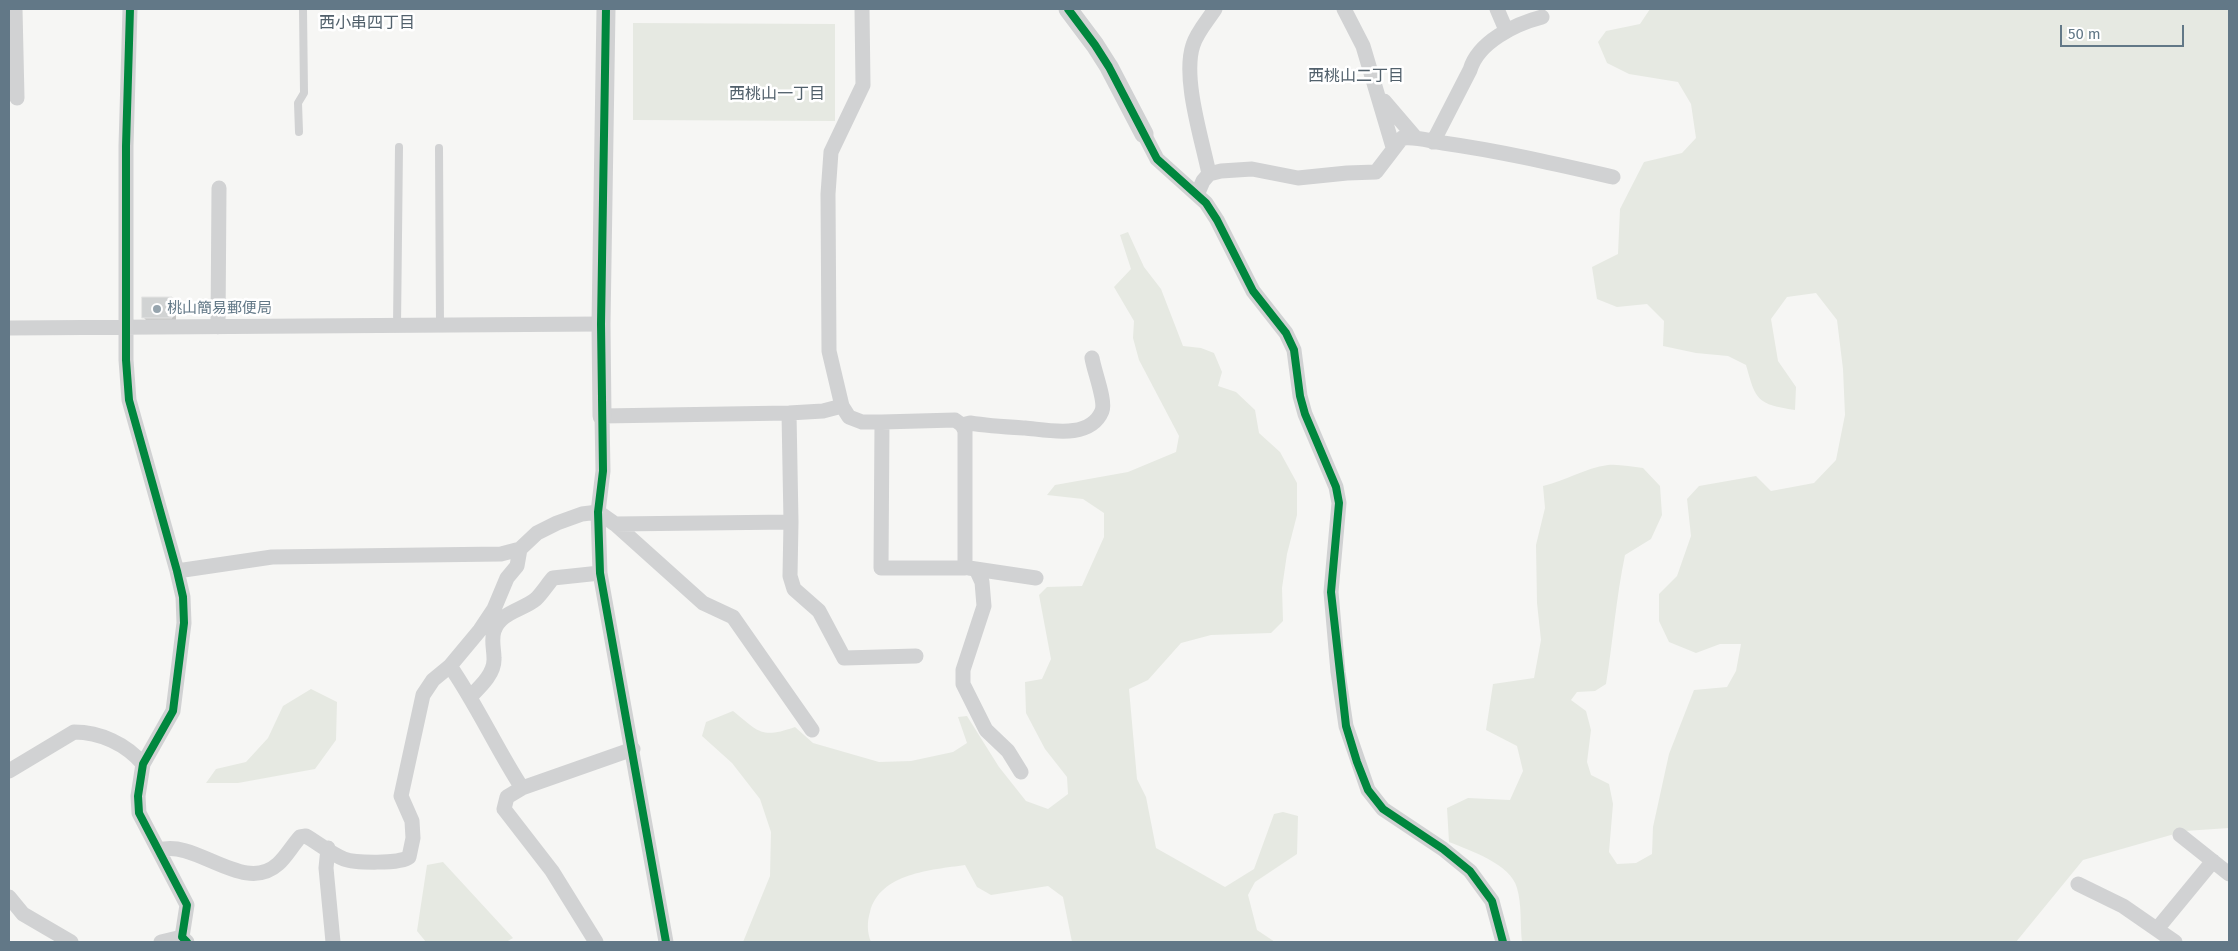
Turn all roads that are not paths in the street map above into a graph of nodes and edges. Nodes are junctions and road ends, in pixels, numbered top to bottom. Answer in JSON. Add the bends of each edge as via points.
{"nodes":[{"id":1,"x":16,"y":9,"type":"edge"},
{"id":2,"x":130,"y":9,"type":"edge"},
{"id":3,"x":303,"y":9,"type":"edge"},
{"id":4,"x":606,"y":9,"type":"edge"},
{"id":5,"x":862,"y":9,"type":"edge"},
{"id":6,"x":1068,"y":9,"type":"edge"},
{"id":7,"x":1216,"y":9,"type":"edge"},
{"id":8,"x":1344,"y":9,"type":"edge"},
{"id":9,"x":1497,"y":9,"type":"edge"},
{"id":10,"x":1542,"y":17,"type":"dead end"},
{"id":11,"x":1506,"y":30,"type":"junction"},
{"id":12,"x":1374,"y":88,"type":"junction"},
{"id":13,"x":17,"y":98,"type":"dead end"},
{"id":14,"x":299,"y":132,"type":"dead end"},
{"id":15,"x":1144,"y":134,"type":"joint"},
{"id":16,"x":1414,"y":136,"type":"junction"},
{"id":17,"x":1433,"y":142,"type":"junction"},
{"id":18,"x":399,"y":147,"type":"dead end"},
{"id":19,"x":1393,"y":147,"type":"junction"},
{"id":20,"x":439,"y":148,"type":"dead end"},
{"id":21,"x":1209,"y":174,"type":"junction"},
{"id":22,"x":1613,"y":177,"type":"dead end"},
{"id":23,"x":219,"y":188,"type":"dead end"},
{"id":24,"x":1197,"y":195,"type":"junction"},
{"id":25,"x":600,"y":324,"type":"junction"},
{"id":26,"x":397,"y":326,"type":"junction"},
{"id":27,"x":440,"y":326,"type":"junction"},
{"id":28,"x":218,"y":327,"type":"junction"},
{"id":29,"x":9,"y":328,"type":"edge"},
{"id":30,"x":126,"y":328,"type":"junction"},
{"id":31,"x":1092,"y":358,"type":"dead end"},
{"id":32,"x":842,"y":406,"type":"junction"},
{"id":33,"x":789,"y":413,"type":"junction"},
{"id":34,"x":602,"y":416,"type":"junction"},
{"id":35,"x":882,"y":422,"type":"junction"},
{"id":36,"x":962,"y":425,"type":"junction"},
{"id":37,"x":598,"y":512,"type":"junction"},
{"id":38,"x":791,"y":522,"type":"junction"},
{"id":39,"x":615,"y":524,"type":"junction"},
{"id":40,"x":520,"y":549,"type":"junction"},
{"id":41,"x":970,"y":569,"type":"junction"},
{"id":42,"x":177,"y":571,"type":"junction"},
{"id":43,"x":600,"y":572,"type":"junction"},
{"id":44,"x":1036,"y":578,"type":"dead end"},
{"id":45,"x":916,"y":656,"type":"dead end"},
{"id":46,"x":450,"y":666,"type":"junction"},
{"id":47,"x":471,"y":696,"type":"junction"},
{"id":48,"x":812,"y":730,"type":"dead end"},
{"id":49,"x":633,"y":749,"type":"junction"},
{"id":50,"x":144,"y":764,"type":"junction"},
{"id":51,"x":9,"y":771,"type":"edge"},
{"id":52,"x":1021,"y":772,"type":"dead end"},
{"id":53,"x":522,"y":788,"type":"junction"},
{"id":54,"x":2180,"y":835,"type":"dead end"},
{"id":55,"x":328,"y":848,"type":"junction"},
{"id":56,"x":160,"y":850,"type":"junction"},
{"id":57,"x":2213,"y":861,"type":"junction"},
{"id":58,"x":2229,"y":874,"type":"edge"},
{"id":59,"x":2078,"y":884,"type":"dead end"},
{"id":60,"x":9,"y":897,"type":"edge"},
{"id":61,"x":2157,"y":929,"type":"junction"},
{"id":62,"x":185,"y":940,"type":"edge"},
{"id":63,"x":71,"y":942,"type":"edge"},
{"id":64,"x":161,"y":942,"type":"edge"},
{"id":65,"x":333,"y":942,"type":"edge"},
{"id":66,"x":596,"y":942,"type":"edge"},
{"id":67,"x":666,"y":942,"type":"edge"},
{"id":68,"x":1503,"y":942,"type":"edge"},
{"id":69,"x":2174,"y":942,"type":"edge"}],
"edges":[{"from":1,"to":13,"type":"street"},
{"from":2,"to":30,"type":"street"},
{"from":3,"to":14,"type":"lane","via":[[304,94],[298,103]]},
{"from":4,"to":25,"type":"street"},
{"from":5,"to":32,"type":"street","via":[[863,85],[831,152],[828,194],[829,351]]},
{"from":6,"to":15,"type":"street","via":[[1095,44]]},
{"from":7,"to":21,"type":"street","via":[[1193,42],[1189,59],[1191,92]]},
{"from":8,"to":12,"type":"street","via":[[1363,46]]},
{"from":9,"to":11,"type":"street"},
{"from":10,"to":11,"type":"street"},
{"from":11,"to":17,"type":"street","via":[[1473,58]]},
{"from":12,"to":16,"type":"street"},
{"from":12,"to":19,"type":"street"},
{"from":15,"to":24,"type":"street","via":[[1157,159]]},
{"from":16,"to":17,"type":"street"},
{"from":16,"to":19,"type":"street","via":[[1402,138]]},
{"from":17,"to":22,"type":"street","via":[[1485,149]]},
{"from":18,"to":26,"type":"lane"},
{"from":19,"to":21,"type":"street","via":[[1376,172],[1298,178],[1252,169]]},
{"from":20,"to":27,"type":"lane"},
{"from":21,"to":24,"type":"street"},
{"from":23,"to":28,"type":"street"},
{"from":24,"to":68,"type":"street","via":[[1217,220],[1254,291],[1286,333],[1294,350],[1305,414],[1336,487],[1339,503],[1331,592],[1346,726],[1368,790],[1383,809],[1470,871],[1492,901]]},
{"from":25,"to":27,"type":"street"},
{"from":25,"to":34,"type":"street"},
{"from":26,"to":27,"type":"street"},
{"from":26,"to":28,"type":"street"},
{"from":28,"to":30,"type":"street"},
{"from":29,"to":30,"type":"street"},
{"from":30,"to":42,"type":"street","via":[[129,400]]},
{"from":31,"to":36,"type":"street","via":[[1103,410],[1088,426],[1056,433],[970,423]]},
{"from":32,"to":33,"type":"street"},
{"from":32,"to":35,"type":"street","via":[[849,417],[862,422]]},
{"from":33,"to":34,"type":"street"},
{"from":33,"to":38,"type":"street"},
{"from":34,"to":37,"type":"street","via":[[603,471]]},
{"from":35,"to":36,"type":"street","via":[[955,420]]},
{"from":35,"to":41,"type":"street","via":[[882,568]]},
{"from":36,"to":41,"type":"street","via":[[965,431]]},
{"from":37,"to":39,"type":"street"},
{"from":37,"to":40,"type":"street","via":[[557,523],[536,533]]},
{"from":37,"to":43,"type":"street"},
{"from":38,"to":39,"type":"street"},
{"from":38,"to":45,"type":"street","via":[[790,576],[794,589],[818,611],[844,658]]},
{"from":39,"to":48,"type":"street","via":[[703,603],[733,617]]},
{"from":40,"to":42,"type":"street","via":[[501,554],[272,557]]},
{"from":40,"to":46,"type":"street","via":[[517,566],[507,578],[494,609]]},
{"from":41,"to":44,"type":"street"},
{"from":41,"to":52,"type":"street","via":[[982,582],[984,606],[963,670],[963,684],[986,730],[1008,751]]},
{"from":42,"to":50,"type":"street","via":[[184,597],[184,623],[173,711]]},
{"from":43,"to":47,"type":"street","via":[[553,578],[536,598],[502,619],[494,630],[492,646],[495,660],[488,678]]},
{"from":43,"to":49,"type":"street"},
{"from":46,"to":47,"type":"street"},
{"from":46,"to":55,"type":"street","via":[[433,680],[423,695],[418,714],[401,796],[412,821],[409,857],[406,861],[396,862],[344,859]]},
{"from":47,"to":53,"type":"street"},
{"from":49,"to":53,"type":"street"},
{"from":49,"to":67,"type":"street"},
{"from":50,"to":51,"type":"street","via":[[109,738],[74,732]]},
{"from":50,"to":56,"type":"street","via":[[138,796],[139,813]]},
{"from":53,"to":66,"type":"street","via":[[508,798],[504,809],[552,871]]},
{"from":54,"to":57,"type":"street"},
{"from":55,"to":56,"type":"street","via":[[306,836],[300,837],[278,864],[257,873],[242,872],[180,849]]},
{"from":55,"to":65,"type":"street"},
{"from":56,"to":62,"type":"street","via":[[187,905]]},
{"from":57,"to":58,"type":"street"},
{"from":57,"to":61,"type":"street"},
{"from":59,"to":61,"type":"street","via":[[2123,906]]},
{"from":60,"to":63,"type":"street","via":[[22,914]]},
{"from":61,"to":69,"type":"street"},
{"from":62,"to":64,"type":"street"}]}
